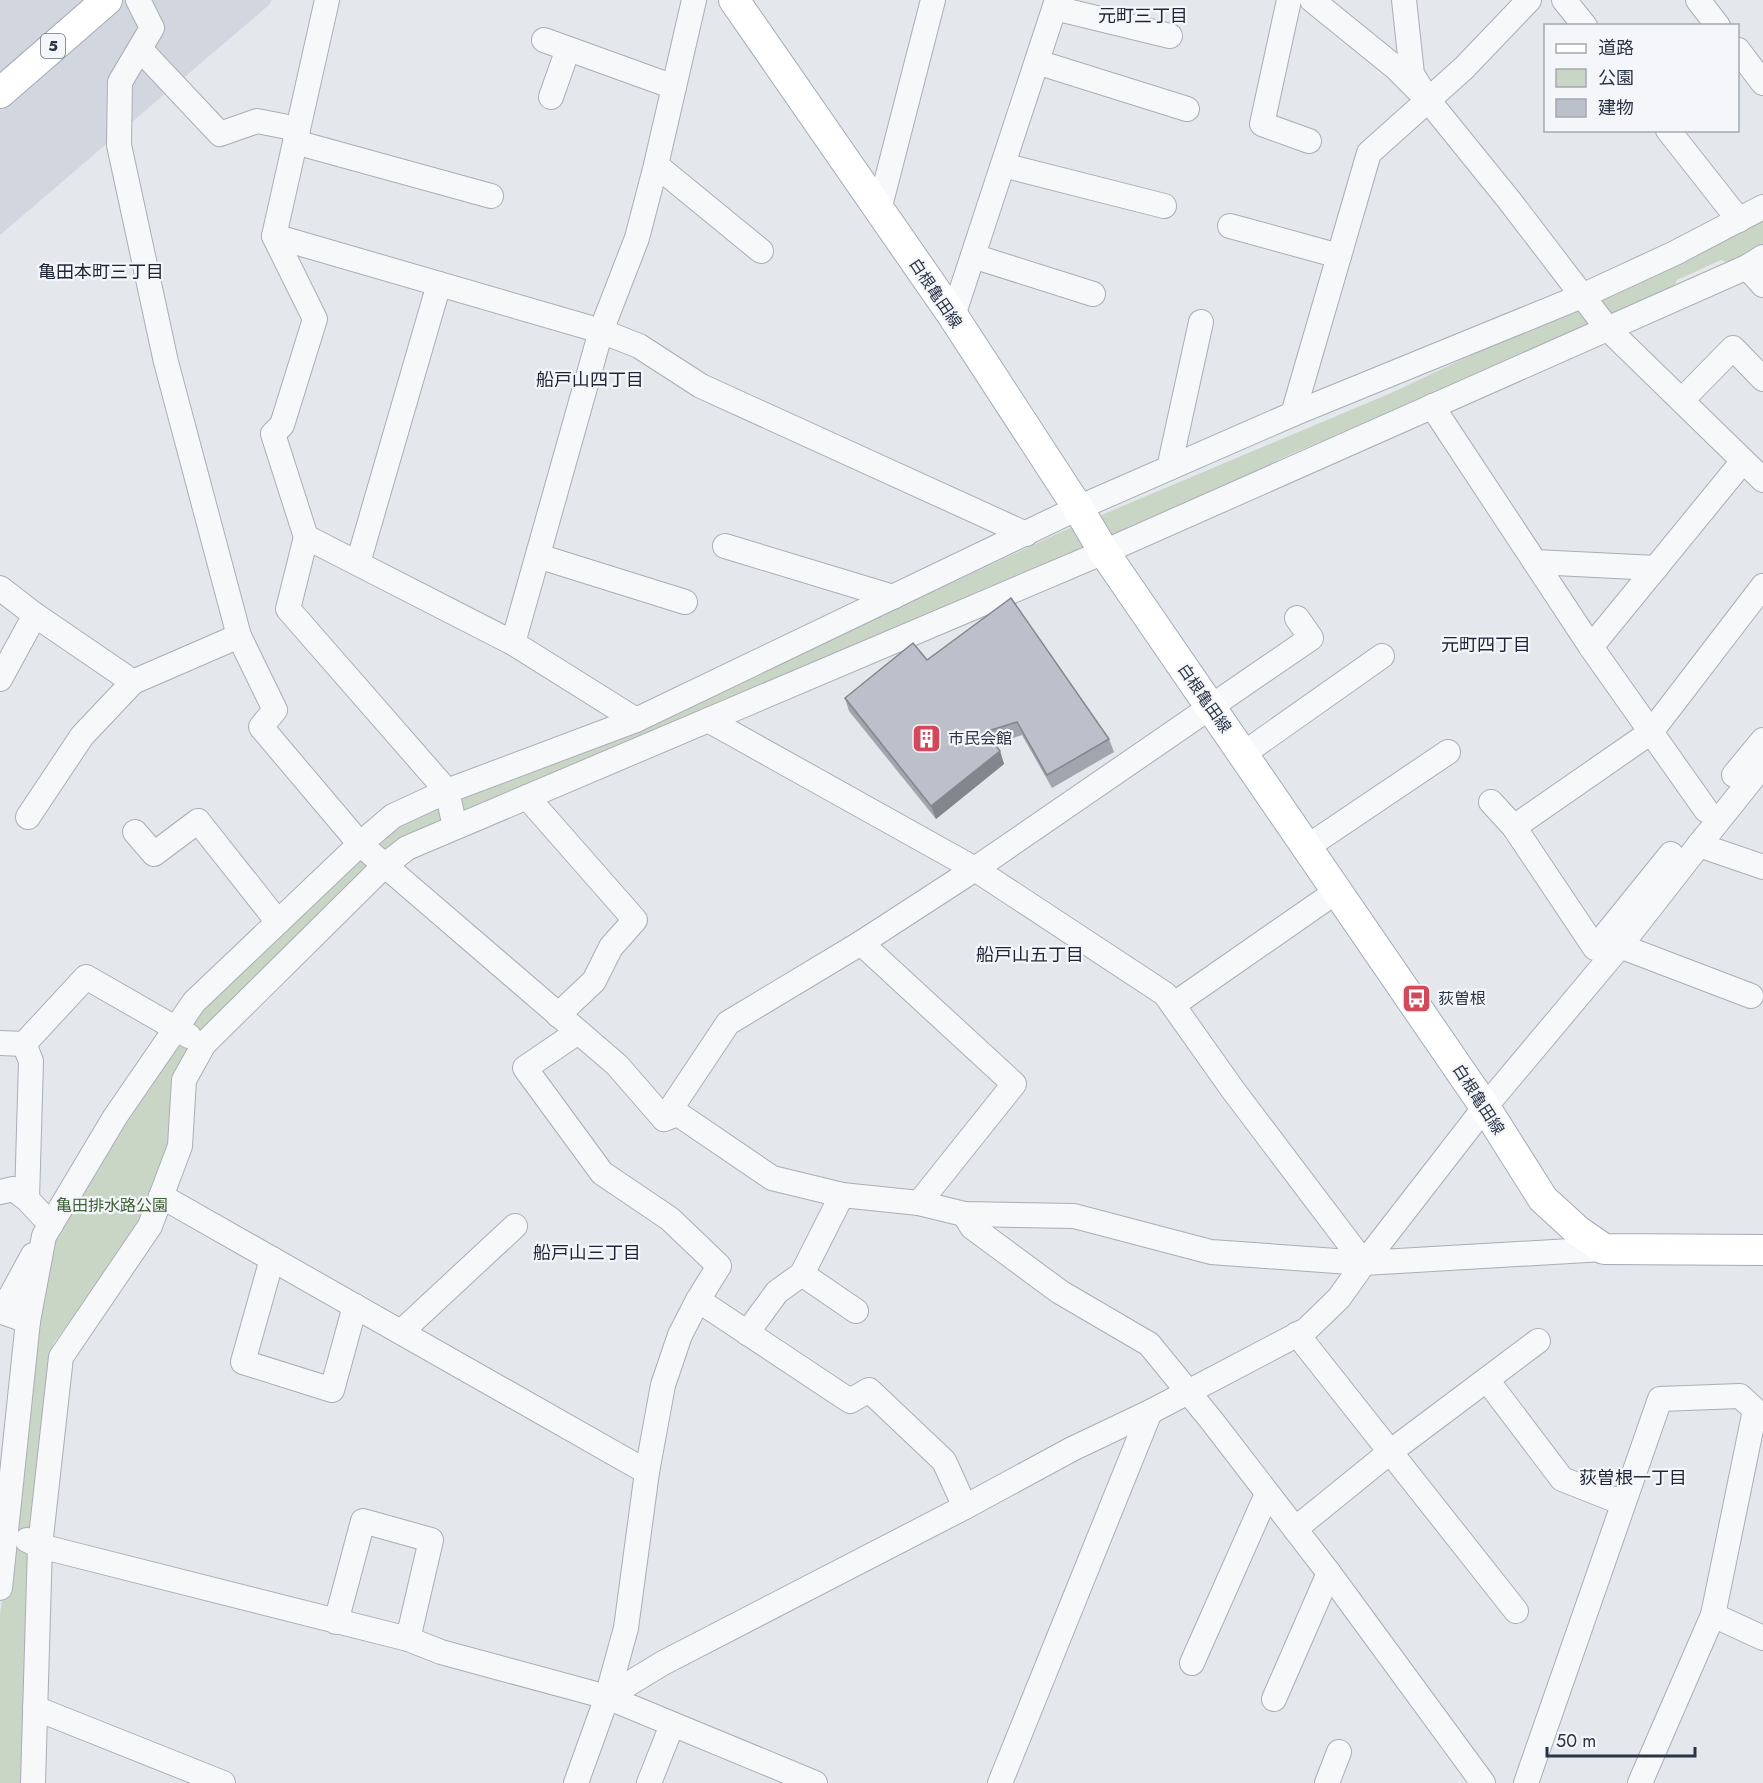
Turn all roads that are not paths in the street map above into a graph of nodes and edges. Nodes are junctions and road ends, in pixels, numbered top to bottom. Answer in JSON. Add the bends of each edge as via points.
{"nodes":[{"id":1,"x":107,"y":0,"type":"edge"},
{"id":2,"x":138,"y":0,"type":"edge"},
{"id":3,"x":327,"y":0,"type":"edge"},
{"id":4,"x":694,"y":0,"type":"edge"},
{"id":5,"x":734,"y":0,"type":"edge"},
{"id":6,"x":933,"y":0,"type":"edge"},
{"id":7,"x":1289,"y":0,"type":"edge"},
{"id":8,"x":1312,"y":0,"type":"edge"},
{"id":9,"x":1404,"y":0,"type":"edge"},
{"id":10,"x":1529,"y":0,"type":"edge"},
{"id":11,"x":1564,"y":0,"type":"edge"},
{"id":12,"x":1698,"y":0,"type":"edge"},
{"id":13,"x":1056,"y":4,"type":"edge"},
{"id":14,"x":1583,"y":24,"type":"edge"},
{"id":15,"x":1716,"y":24,"type":"edge"},
{"id":16,"x":1170,"y":36,"type":"dead end"},
{"id":17,"x":544,"y":40,"type":"dead end"},
{"id":18,"x":140,"y":49,"type":"junction"},
{"id":19,"x":568,"y":49,"type":"junction"},
{"id":20,"x":1739,"y":53,"type":"edge"},
{"id":21,"x":1037,"y":62,"type":"junction"},
{"id":22,"x":1763,"y":83,"type":"edge"},
{"id":23,"x":674,"y":87,"type":"junction"},
{"id":24,"x":0,"y":93,"type":"edge"},
{"id":25,"x":551,"y":97,"type":"dead end"},
{"id":26,"x":1428,"y":100,"type":"junction"},
{"id":27,"x":1187,"y":109,"type":"dead end"},
{"id":28,"x":1670,"y":132,"type":"edge"},
{"id":29,"x":297,"y":136,"type":"junction"},
{"id":30,"x":1308,"y":141,"type":"dead end"},
{"id":31,"x":656,"y":165,"type":"junction"},
{"id":32,"x":1003,"y":165,"type":"junction"},
{"id":33,"x":491,"y":196,"type":"dead end"},
{"id":34,"x":1164,"y":206,"type":"dead end"},
{"id":35,"x":1763,"y":207,"type":"edge"},
{"id":36,"x":879,"y":210,"type":"junction"},
{"id":37,"x":1739,"y":220,"type":"junction"},
{"id":38,"x":1230,"y":226,"type":"dead end"},
{"id":39,"x":274,"y":236,"type":"junction"},
{"id":40,"x":761,"y":251,"type":"dead end"},
{"id":41,"x":973,"y":256,"type":"junction"},
{"id":42,"x":1339,"y":256,"type":"junction"},
{"id":43,"x":1755,"y":262,"type":"edge"},
{"id":44,"x":439,"y":284,"type":"junction"},
{"id":45,"x":1763,"y":285,"type":"edge"},
{"id":46,"x":1093,"y":294,"type":"dead end"},
{"id":47,"x":1582,"y":296,"type":"junction"},
{"id":48,"x":953,"y":316,"type":"junction"},
{"id":49,"x":1201,"y":322,"type":"dead end"},
{"id":50,"x":1607,"y":328,"type":"junction"},
{"id":51,"x":601,"y":331,"type":"junction"},
{"id":52,"x":1763,"y":380,"type":"edge"},
{"id":53,"x":1682,"y":400,"type":"junction"},
{"id":54,"x":1432,"y":406,"type":"junction"},
{"id":55,"x":1293,"y":414,"type":"junction"},
{"id":56,"x":1743,"y":461,"type":"junction"},
{"id":57,"x":1169,"y":468,"type":"junction"},
{"id":58,"x":1763,"y":480,"type":"edge"},
{"id":59,"x":1078,"y":508,"type":"junction"},
{"id":60,"x":1026,"y":534,"type":"junction"},
{"id":61,"x":306,"y":537,"type":"junction"},
{"id":62,"x":725,"y":546,"type":"dead end"},
{"id":63,"x":1104,"y":552,"type":"junction"},
{"id":64,"x":538,"y":556,"type":"junction"},
{"id":65,"x":1535,"y":562,"type":"junction"},
{"id":66,"x":358,"y":563,"type":"junction"},
{"id":67,"x":1656,"y":567,"type":"junction"},
{"id":68,"x":1763,"y":586,"type":"edge"},
{"id":69,"x":0,"y":588,"type":"edge"},
{"id":70,"x":892,"y":597,"type":"junction"},
{"id":71,"x":685,"y":602,"type":"dead end"},
{"id":72,"x":35,"y":615,"type":"junction"},
{"id":73,"x":1297,"y":618,"type":"dead end"},
{"id":74,"x":239,"y":636,"type":"junction"},
{"id":75,"x":513,"y":643,"type":"junction"},
{"id":76,"x":1591,"y":647,"type":"junction"},
{"id":77,"x":1382,"y":656,"type":"dead end"},
{"id":78,"x":0,"y":679,"type":"edge"},
{"id":79,"x":133,"y":682,"type":"junction"},
{"id":80,"x":1212,"y":707,"type":"junction"},
{"id":81,"x":636,"y":720,"type":"junction"},
{"id":82,"x":708,"y":720,"type":"junction"},
{"id":83,"x":1652,"y":732,"type":"junction"},
{"id":84,"x":1763,"y":740,"type":"edge"},
{"id":85,"x":1448,"y":752,"type":"dead end"},
{"id":86,"x":1243,"y":754,"type":"junction"},
{"id":87,"x":1763,"y":765,"type":"edge"},
{"id":88,"x":447,"y":791,"type":"junction"},
{"id":89,"x":527,"y":797,"type":"junction"},
{"id":90,"x":1491,"y":802,"type":"dead end"},
{"id":91,"x":1706,"y":810,"type":"junction"},
{"id":92,"x":28,"y":817,"type":"dead end"},
{"id":93,"x":455,"y":827,"type":"junction"},
{"id":94,"x":1514,"y":827,"type":"junction"},
{"id":95,"x":135,"y":832,"type":"dead end"},
{"id":96,"x":360,"y":844,"type":"junction"},
{"id":97,"x":1699,"y":844,"type":"junction"},
{"id":98,"x":1307,"y":847,"type":"junction"},
{"id":99,"x":385,"y":865,"type":"junction"},
{"id":100,"x":1763,"y":867,"type":"edge"},
{"id":101,"x":975,"y":869,"type":"junction"},
{"id":102,"x":1337,"y":891,"type":"junction"},
{"id":103,"x":278,"y":922,"type":"junction"},
{"id":104,"x":861,"y":943,"type":"junction"},
{"id":105,"x":1620,"y":946,"type":"junction"},
{"id":106,"x":1751,"y":996,"type":"dead end"},
{"id":107,"x":1173,"y":1005,"type":"junction"},
{"id":108,"x":558,"y":1015,"type":"junction"},
{"id":109,"x":176,"y":1028,"type":"junction"},
{"id":110,"x":578,"y":1032,"type":"junction"},
{"id":111,"x":0,"y":1043,"type":"edge"},
{"id":112,"x":24,"y":1044,"type":"junction"},
{"id":113,"x":204,"y":1044,"type":"junction"},
{"id":114,"x":1485,"y":1107,"type":"junction"},
{"id":115,"x":664,"y":1119,"type":"junction"},
{"id":116,"x":0,"y":1192,"type":"edge"},
{"id":117,"x":842,"y":1195,"type":"junction"},
{"id":118,"x":161,"y":1196,"type":"junction"},
{"id":119,"x":27,"y":1199,"type":"junction"},
{"id":120,"x":919,"y":1203,"type":"junction"},
{"id":121,"x":964,"y":1214,"type":"junction"},
{"id":122,"x":515,"y":1226,"type":"dead end"},
{"id":123,"x":47,"y":1230,"type":"junction"},
{"id":124,"x":1604,"y":1249,"type":"junction"},
{"id":125,"x":1763,"y":1250,"type":"edge"},
{"id":126,"x":272,"y":1259,"type":"junction"},
{"id":127,"x":1364,"y":1263,"type":"junction"},
{"id":128,"x":802,"y":1275,"type":"junction"},
{"id":129,"x":698,"y":1300,"type":"junction"},
{"id":130,"x":355,"y":1306,"type":"junction"},
{"id":131,"x":856,"y":1311,"type":"dead end"},
{"id":132,"x":1,"y":1314,"type":"edge"},
{"id":133,"x":28,"y":1321,"type":"junction"},
{"id":134,"x":401,"y":1332,"type":"junction"},
{"id":135,"x":747,"y":1333,"type":"junction"},
{"id":136,"x":1298,"y":1334,"type":"junction"},
{"id":137,"x":1538,"y":1341,"type":"dead end"},
{"id":138,"x":1487,"y":1380,"type":"junction"},
{"id":139,"x":1188,"y":1392,"type":"junction"},
{"id":140,"x":1150,"y":1412,"type":"junction"},
{"id":141,"x":8,"y":1428,"type":"edge"},
{"id":142,"x":1390,"y":1452,"type":"junction"},
{"id":143,"x":647,"y":1472,"type":"junction"},
{"id":144,"x":1267,"y":1494,"type":"junction"},
{"id":145,"x":1623,"y":1503,"type":"junction"},
{"id":146,"x":966,"y":1507,"type":"junction"},
{"id":147,"x":1295,"y":1529,"type":"junction"},
{"id":148,"x":3,"y":1531,"type":"edge"},
{"id":149,"x":40,"y":1545,"type":"junction"},
{"id":150,"x":1329,"y":1573,"type":"junction"},
{"id":151,"x":0,"y":1588,"type":"edge"},
{"id":152,"x":1516,"y":1611,"type":"dead end"},
{"id":153,"x":1713,"y":1616,"type":"junction"},
{"id":154,"x":336,"y":1622,"type":"junction"},
{"id":155,"x":1763,"y":1638,"type":"edge"},
{"id":156,"x":408,"y":1639,"type":"junction"},
{"id":157,"x":1192,"y":1663,"type":"dead end"},
{"id":158,"x":607,"y":1697,"type":"junction"},
{"id":159,"x":1274,"y":1699,"type":"dead end"},
{"id":160,"x":35,"y":1708,"type":"junction"},
{"id":161,"x":672,"y":1725,"type":"junction"},
{"id":162,"x":1339,"y":1752,"type":"dead end"},
{"id":163,"x":759,"y":1773,"type":"edge"},
{"id":164,"x":194,"y":1778,"type":"edge"},
{"id":165,"x":33,"y":1783,"type":"edge"},
{"id":166,"x":223,"y":1783,"type":"edge"},
{"id":167,"x":576,"y":1783,"type":"edge"},
{"id":168,"x":649,"y":1783,"type":"edge"},
{"id":169,"x":815,"y":1783,"type":"edge"},
{"id":170,"x":1000,"y":1783,"type":"edge"},
{"id":171,"x":1327,"y":1783,"type":"edge"},
{"id":172,"x":1483,"y":1783,"type":"edge"},
{"id":173,"x":1526,"y":1783,"type":"edge"},
{"id":174,"x":1640,"y":1783,"type":"edge"}],
"edges":[{"from":1,"to":24,"type":"main road","number":"5"},
{"from":2,"to":18,"type":"street","via":[[153,28]]},
{"from":3,"to":29,"type":"street"},
{"from":4,"to":23,"type":"street"},
{"from":5,"to":36,"type":"main road","name":"白根亀田線"},
{"from":6,"to":36,"type":"street"},
{"from":7,"to":30,"type":"street","via":[[1262,124]]},
{"from":8,"to":26,"type":"street","via":[[1396,68]]},
{"from":9,"to":26,"type":"street","via":[[1412,74]]},
{"from":10,"to":26,"type":"street"},
{"from":11,"to":14,"type":"street"},
{"from":12,"to":15,"type":"street"},
{"from":13,"to":16,"type":"street"},
{"from":13,"to":21,"type":"street"},
{"from":17,"to":19,"type":"street"},
{"from":18,"to":29,"type":"street","via":[[220,134],[257,121]]},
{"from":18,"to":74,"type":"street","via":[[120,81],[119,145],[166,362]]},
{"from":19,"to":23,"type":"street"},
{"from":19,"to":25,"type":"street"},
{"from":20,"to":22,"type":"street"},
{"from":21,"to":27,"type":"street"},
{"from":21,"to":32,"type":"street"},
{"from":23,"to":31,"type":"street"},
{"from":26,"to":42,"type":"street","via":[[1369,153]]},
{"from":26,"to":47,"type":"street"},
{"from":28,"to":37,"type":"street"},
{"from":29,"to":33,"type":"street"},
{"from":29,"to":39,"type":"street"},
{"from":31,"to":40,"type":"street"},
{"from":31,"to":51,"type":"street","via":[[637,238]]},
{"from":32,"to":34,"type":"street"},
{"from":32,"to":41,"type":"street"},
{"from":35,"to":37,"type":"street"},
{"from":36,"to":48,"type":"main road","name":"白根亀田線"},
{"from":37,"to":47,"type":"street"},
{"from":38,"to":42,"type":"street"},
{"from":39,"to":44,"type":"street"},
{"from":39,"to":61,"type":"street","via":[[315,319],[282,425],[273,434]]},
{"from":41,"to":46,"type":"street"},
{"from":41,"to":48,"type":"street"},
{"from":42,"to":55,"type":"street"},
{"from":43,"to":45,"type":"street"},
{"from":43,"to":50,"type":"street"},
{"from":44,"to":51,"type":"street"},
{"from":44,"to":66,"type":"street"},
{"from":47,"to":50,"type":"street"},
{"from":47,"to":55,"type":"street"},
{"from":48,"to":59,"type":"main road","name":"白根亀田線"},
{"from":49,"to":57,"type":"street"},
{"from":50,"to":53,"type":"street"},
{"from":50,"to":54,"type":"street"},
{"from":51,"to":60,"type":"street","via":[[639,346],[701,386]]},
{"from":51,"to":64,"type":"street"},
{"from":52,"to":53,"type":"street","via":[[1733,348]]},
{"from":53,"to":56,"type":"street"},
{"from":54,"to":63,"type":"street"},
{"from":54,"to":65,"type":"street"},
{"from":55,"to":57,"type":"street"},
{"from":56,"to":58,"type":"street"},
{"from":56,"to":67,"type":"street"},
{"from":57,"to":59,"type":"street"},
{"from":59,"to":60,"type":"street"},
{"from":59,"to":63,"type":"main road","name":"白根亀田線"},
{"from":60,"to":70,"type":"street"},
{"from":61,"to":66,"type":"street"},
{"from":61,"to":88,"type":"street","via":[[288,609]]},
{"from":62,"to":70,"type":"street"},
{"from":63,"to":80,"type":"main road","name":"白根亀田線"},
{"from":63,"to":82,"type":"street"},
{"from":64,"to":71,"type":"street"},
{"from":64,"to":75,"type":"street"},
{"from":65,"to":67,"type":"street"},
{"from":65,"to":76,"type":"street"},
{"from":66,"to":75,"type":"street"},
{"from":67,"to":76,"type":"street"},
{"from":68,"to":83,"type":"street"},
{"from":69,"to":72,"type":"street"},
{"from":70,"to":81,"type":"street"},
{"from":72,"to":78,"type":"street"},
{"from":72,"to":79,"type":"street"},
{"from":73,"to":80,"type":"street","via":[[1311,638]]},
{"from":74,"to":79,"type":"street"},
{"from":74,"to":96,"type":"street","via":[[275,710],[261,728]]},
{"from":75,"to":81,"type":"street"},
{"from":76,"to":83,"type":"street"},
{"from":77,"to":86,"type":"street"},
{"from":79,"to":92,"type":"street","via":[[82,736]]},
{"from":80,"to":86,"type":"main road","name":"白根亀田線"},
{"from":80,"to":101,"type":"street"},
{"from":81,"to":88,"type":"street"},
{"from":82,"to":89,"type":"street"},
{"from":82,"to":101,"type":"street"},
{"from":83,"to":91,"type":"street"},
{"from":83,"to":94,"type":"street"},
{"from":84,"to":91,"type":"street"},
{"from":85,"to":98,"type":"street"},
{"from":86,"to":98,"type":"main road","name":"白根亀田線"},
{"from":87,"to":97,"type":"street"},
{"from":88,"to":93,"type":"street"},
{"from":88,"to":96,"type":"street","via":[[393,816]]},
{"from":89,"to":93,"type":"street"},
{"from":89,"to":108,"type":"street","via":[[635,920],[611,947],[594,981]]},
{"from":90,"to":94,"type":"street"},
{"from":91,"to":94,"type":"street","via":[[1595,948]]},
{"from":93,"to":99,"type":"street","via":[[407,848]]},
{"from":95,"to":103,"type":"street","via":[[154,854],[198,821]]},
{"from":96,"to":99,"type":"street"},
{"from":96,"to":103,"type":"street"},
{"from":97,"to":100,"type":"street"},
{"from":97,"to":105,"type":"street"},
{"from":98,"to":102,"type":"main road","name":"白根亀田線"},
{"from":99,"to":108,"type":"street"},
{"from":99,"to":113,"type":"street"},
{"from":101,"to":104,"type":"street"},
{"from":101,"to":107,"type":"street","via":[[1165,994]]},
{"from":102,"to":107,"type":"street"},
{"from":102,"to":114,"type":"main road","name":"白根亀田線"},
{"from":103,"to":109,"type":"street","via":[[194,1002]]},
{"from":104,"to":115,"type":"street","via":[[728,1023]]},
{"from":104,"to":120,"type":"street","via":[[1014,1084]]},
{"from":105,"to":106,"type":"street"},
{"from":105,"to":114,"type":"street"},
{"from":107,"to":127,"type":"street"},
{"from":108,"to":110,"type":"street"},
{"from":109,"to":112,"type":"street","via":[[86,977]]},
{"from":109,"to":113,"type":"street"},
{"from":109,"to":123,"type":"street","via":[[115,1117]]},
{"from":110,"to":115,"type":"street","via":[[617,1065]]},
{"from":110,"to":129,"type":"street","via":[[525,1068],[602,1173],[670,1219],[719,1266]]},
{"from":111,"to":112,"type":"street"},
{"from":112,"to":119,"type":"street","via":[[31,1061]]},
{"from":113,"to":118,"type":"street","via":[[184,1080],[180,1146]]},
{"from":114,"to":124,"type":"main road","name":"白根亀田線","via":[[1543,1199],[1578,1232]]},
{"from":114,"to":127,"type":"street"},
{"from":115,"to":117,"type":"street","via":[[678,1114],[772,1178]]},
{"from":116,"to":119,"type":"street","via":[[13,1189]]},
{"from":117,"to":120,"type":"street"},
{"from":117,"to":128,"type":"street"},
{"from":118,"to":126,"type":"street"},
{"from":118,"to":149,"type":"street","via":[[150,1226],[61,1357]]},
{"from":119,"to":123,"type":"street"},
{"from":120,"to":121,"type":"street"},
{"from":121,"to":127,"type":"street","via":[[1074,1216],[1211,1252]]},
{"from":121,"to":139,"type":"street","via":[[972,1227],[1060,1292],[1149,1344]]},
{"from":122,"to":134,"type":"street"},
{"from":123,"to":132,"type":"street"},
{"from":123,"to":133,"type":"street"},
{"from":124,"to":125,"type":"main road"},
{"from":124,"to":127,"type":"street"},
{"from":126,"to":130,"type":"street"},
{"from":126,"to":130,"type":"street","via":[[243,1362],[332,1390]]},
{"from":127,"to":136,"type":"street","via":[[1339,1299]]},
{"from":128,"to":131,"type":"street"},
{"from":128,"to":135,"type":"street","via":[[777,1292]]},
{"from":129,"to":135,"type":"street"},
{"from":129,"to":143,"type":"street","via":[[680,1335],[663,1385]]},
{"from":130,"to":134,"type":"street"},
{"from":132,"to":133,"type":"street"},
{"from":133,"to":141,"type":"street"},
{"from":134,"to":143,"type":"street"},
{"from":135,"to":146,"type":"street","via":[[850,1401],[869,1390],[944,1461]]},
{"from":136,"to":139,"type":"street"},
{"from":136,"to":142,"type":"street"},
{"from":137,"to":138,"type":"street"},
{"from":138,"to":142,"type":"street"},
{"from":138,"to":145,"type":"street","via":[[1562,1479]]},
{"from":139,"to":140,"type":"street"},
{"from":139,"to":144,"type":"street"},
{"from":140,"to":146,"type":"street"},
{"from":140,"to":170,"type":"street"},
{"from":141,"to":148,"type":"street"},
{"from":142,"to":147,"type":"street"},
{"from":142,"to":152,"type":"street"},
{"from":143,"to":158,"type":"street","via":[[626,1628]]},
{"from":144,"to":147,"type":"street"},
{"from":144,"to":157,"type":"street"},
{"from":145,"to":153,"type":"street","via":[[1660,1399],[1740,1396],[1755,1410]]},
{"from":145,"to":173,"type":"street"},
{"from":146,"to":158,"type":"street","via":[[663,1663]]},
{"from":147,"to":150,"type":"street"},
{"from":148,"to":149,"type":"street"},
{"from":148,"to":151,"type":"street"},
{"from":149,"to":154,"type":"street"},
{"from":149,"to":160,"type":"street"},
{"from":150,"to":159,"type":"street"},
{"from":150,"to":172,"type":"street"},
{"from":153,"to":155,"type":"street"},
{"from":153,"to":174,"type":"street"},
{"from":154,"to":156,"type":"street"},
{"from":154,"to":156,"type":"street","via":[[363,1521],[432,1540]]},
{"from":156,"to":158,"type":"street","via":[[441,1652]]},
{"from":158,"to":161,"type":"street"},
{"from":158,"to":167,"type":"street"},
{"from":160,"to":164,"type":"street"},
{"from":160,"to":165,"type":"street"},
{"from":161,"to":163,"type":"street"},
{"from":161,"to":168,"type":"street"},
{"from":162,"to":171,"type":"street"},
{"from":163,"to":169,"type":"street"},
{"from":164,"to":166,"type":"street"}]}
